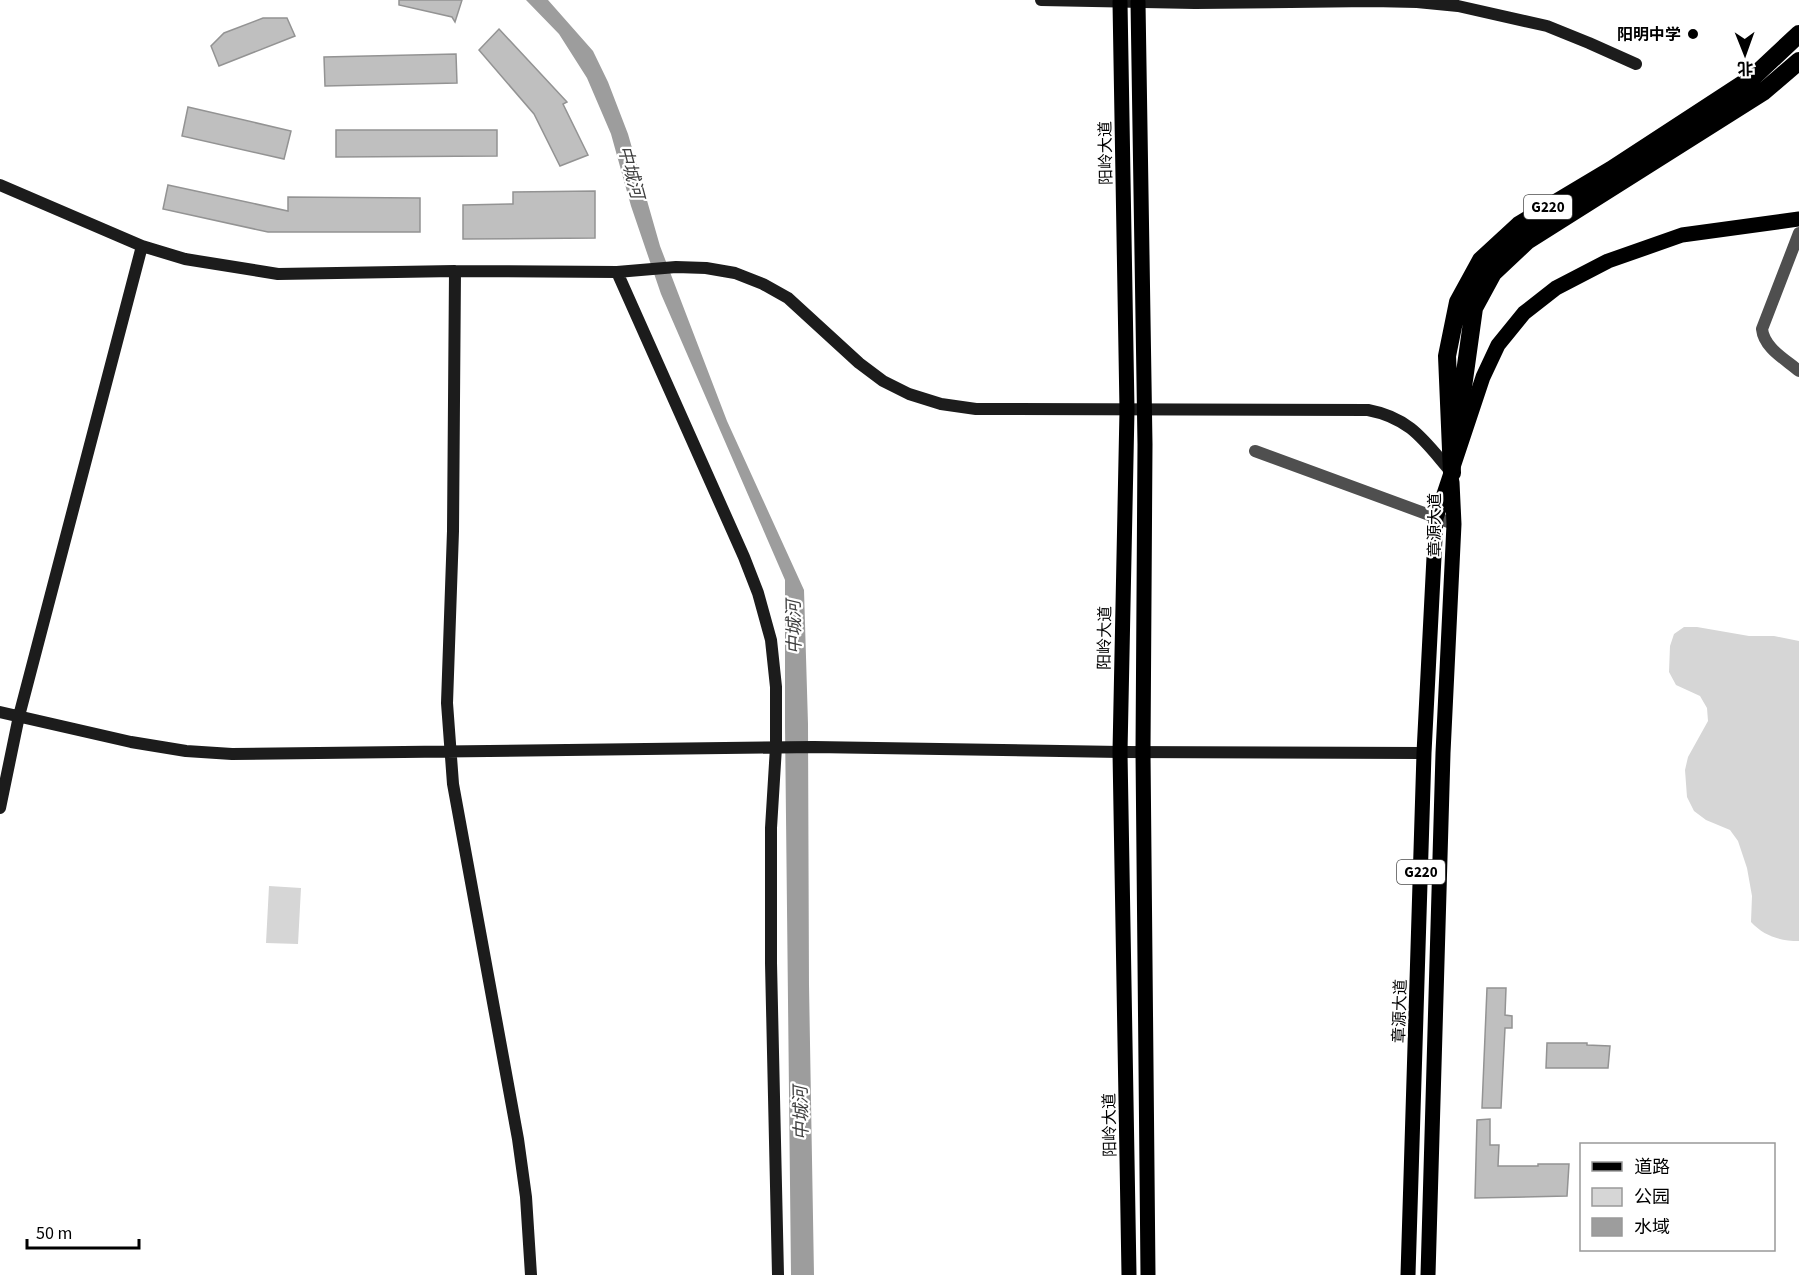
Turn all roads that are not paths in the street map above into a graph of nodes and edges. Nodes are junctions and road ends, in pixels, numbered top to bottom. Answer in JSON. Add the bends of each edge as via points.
{"nodes":[{"id":1,"x":1041,"y":0,"type":"edge"},
{"id":2,"x":1120,"y":2,"type":"junction"},
{"id":3,"x":1138,"y":2,"type":"junction"},
{"id":4,"x":1799,"y":34,"type":"edge"},
{"id":5,"x":1799,"y":61,"type":"edge"},
{"id":6,"x":1636,"y":64,"type":"dead end"},
{"id":7,"x":0,"y":185,"type":"edge"},
{"id":8,"x":1799,"y":219,"type":"edge"},
{"id":9,"x":1799,"y":233,"type":"edge"},
{"id":10,"x":142,"y":246,"type":"junction"},
{"id":11,"x":454,"y":271,"type":"junction"},
{"id":12,"x":617,"y":272,"type":"junction"},
{"id":13,"x":1799,"y":371,"type":"edge"},
{"id":14,"x":1127,"y":410,"type":"junction"},
{"id":15,"x":1144,"y":410,"type":"junction"},
{"id":16,"x":1255,"y":451,"type":"dead end"},
{"id":17,"x":1452,"y":473,"type":"junction"},
{"id":18,"x":1436,"y":519,"type":"junction"},
{"id":19,"x":1454,"y":524,"type":"junction"},
{"id":20,"x":0,"y":712,"type":"edge"},
{"id":21,"x":19,"y":717,"type":"junction"},
{"id":22,"x":776,"y":747,"type":"junction"},
{"id":23,"x":450,"y":750,"type":"junction"},
{"id":24,"x":1120,"y":752,"type":"junction"},
{"id":25,"x":1143,"y":752,"type":"junction"},
{"id":26,"x":1424,"y":753,"type":"junction"},
{"id":27,"x":0,"y":808,"type":"edge"},
{"id":28,"x":531,"y":1275,"type":"edge"},
{"id":29,"x":778,"y":1275,"type":"edge"},
{"id":30,"x":1129,"y":1275,"type":"edge"},
{"id":31,"x":1148,"y":1275,"type":"edge"},
{"id":32,"x":1408,"y":1275,"type":"edge"},
{"id":33,"x":1428,"y":1275,"type":"edge"}],
"edges":[{"from":1,"to":2,"type":"street"},
{"from":2,"to":3,"type":"street"},
{"from":2,"to":14,"type":"main road","name":"阳岭大道"},
{"from":3,"to":6,"type":"street","via":[[1372,1],[1458,6],[1547,26]]},
{"from":3,"to":15,"type":"main road"},
{"from":4,"to":17,"type":"highway","number":"G220","via":[[1752,78],[1518,225],[1481,260],[1458,302],[1447,356]]},
{"from":5,"to":17,"type":"highway","number":"G220","via":[[1763,92],[1527,241],[1493,273],[1474,308]]},
{"from":7,"to":10,"type":"street"},
{"from":8,"to":17,"type":"main road","via":[[1682,235],[1608,261],[1556,288],[1524,313],[1498,345],[1483,377]]},
{"from":9,"to":13,"type":"street","via":[[1762,328],[1769,346]]},
{"from":10,"to":11,"type":"street","via":[[185,259],[278,274]]},
{"from":10,"to":21,"type":"street"},
{"from":11,"to":12,"type":"street"},
{"from":11,"to":23,"type":"street","via":[[453,531],[447,703]]},
{"from":12,"to":14,"type":"street","via":[[706,268],[763,284],[788,298],[883,381],[941,404],[976,409]]},
{"from":12,"to":22,"type":"street","via":[[758,593],[771,640]]},
{"from":14,"to":15,"type":"street"},
{"from":14,"to":24,"type":"main road","name":"阳岭大道"},
{"from":15,"to":17,"type":"street","via":[[1383,413],[1420,435]]},
{"from":15,"to":25,"type":"main road"},
{"from":16,"to":18,"type":"street"},
{"from":17,"to":18,"type":"main road","name":"章源大道","number":"G220"},
{"from":17,"to":19,"type":"main road","name":"章源大道","number":"G220"},
{"from":18,"to":19,"type":"street"},
{"from":18,"to":26,"type":"main road","name":"章源大道","number":"G220"},
{"from":19,"to":33,"type":"main road","name":"章源大道","number":"G220","via":[[1443,753]]},
{"from":20,"to":21,"type":"street"},
{"from":21,"to":23,"type":"street","via":[[186,751],[232,754]]},
{"from":21,"to":27,"type":"street"},
{"from":22,"to":23,"type":"street"},
{"from":22,"to":24,"type":"street"},
{"from":22,"to":29,"type":"street","via":[[771,828],[771,963]]},
{"from":23,"to":28,"type":"street","via":[[518,1139]]},
{"from":24,"to":25,"type":"street"},
{"from":24,"to":30,"type":"main road","name":"阳岭大道"},
{"from":25,"to":26,"type":"street"},
{"from":25,"to":31,"type":"main road"},
{"from":26,"to":32,"type":"main road","name":"章源大道","number":"G220"}]}
